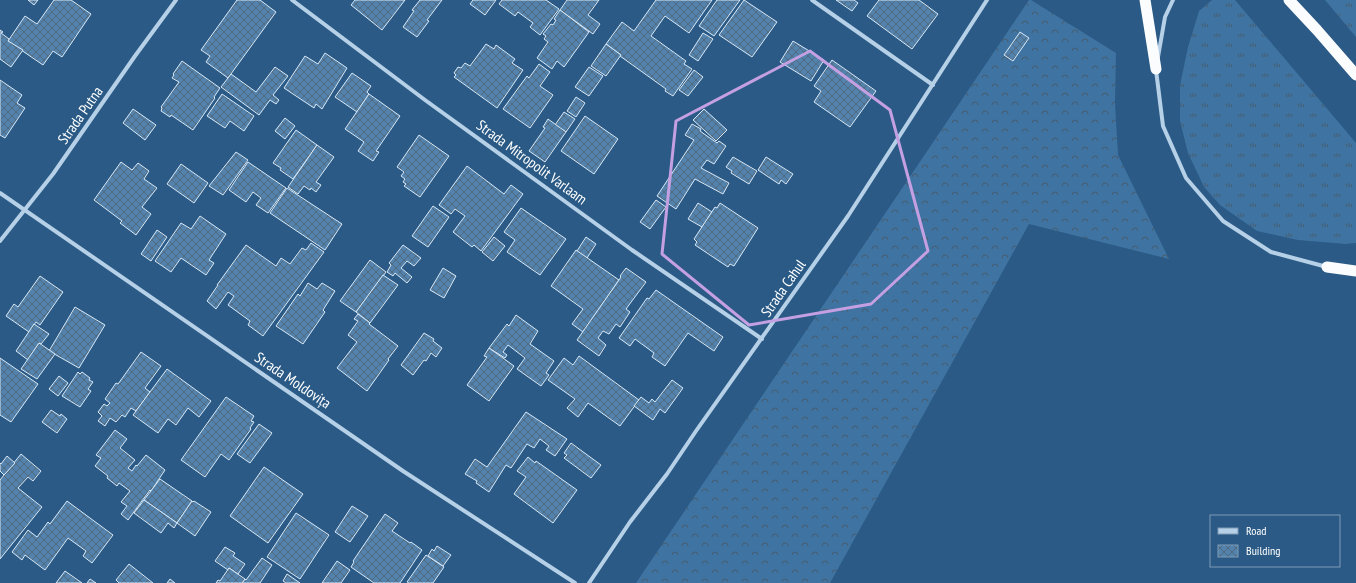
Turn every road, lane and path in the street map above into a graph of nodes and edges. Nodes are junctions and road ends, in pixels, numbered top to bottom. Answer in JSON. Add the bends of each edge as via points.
{"nodes":[{"id":1,"x":176,"y":0,"type":"edge"},
{"id":2,"x":292,"y":0,"type":"edge"},
{"id":3,"x":812,"y":0,"type":"edge"},
{"id":4,"x":987,"y":0,"type":"edge"},
{"id":5,"x":1145,"y":0,"type":"edge"},
{"id":6,"x":1173,"y":0,"type":"edge"},
{"id":7,"x":1289,"y":0,"type":"edge"},
{"id":8,"x":1156,"y":69,"type":"junction"},
{"id":9,"x":1356,"y":75,"type":"edge"},
{"id":10,"x":933,"y":85,"type":"junction"},
{"id":11,"x":0,"y":193,"type":"edge"},
{"id":12,"x":24,"y":211,"type":"junction"},
{"id":13,"x":0,"y":241,"type":"edge"},
{"id":14,"x":1327,"y":267,"type":"junction"},
{"id":15,"x":1356,"y":267,"type":"edge"},
{"id":16,"x":1356,"y":271,"type":"edge"},
{"id":17,"x":762,"y":339,"type":"junction"},
{"id":18,"x":575,"y":583,"type":"edge"},
{"id":19,"x":589,"y":583,"type":"edge"}],
"edges":[{"from":1,"to":12,"type":"street","name":"Strada Putna","via":[[58,168]]},
{"from":2,"to":17,"type":"street","name":"Strada Mitropolit Varlaam","via":[[626,245]]},
{"from":3,"to":10,"type":"street"},
{"from":4,"to":10,"type":"street","name":"Strada Cahul"},
{"from":5,"to":8,"type":"highway"},
{"from":6,"to":8,"type":"street","via":[[1165,17]]},
{"from":7,"to":9,"type":"highway"},
{"from":8,"to":14,"type":"street","via":[[1163,126],[1186,178],[1218,216],[1271,252]]},
{"from":10,"to":17,"type":"street","name":"Strada Cahul","via":[[848,216]]},
{"from":11,"to":12,"type":"street","name":"Strada Moldovița"},
{"from":12,"to":13,"type":"street","name":"Strada Putna"},
{"from":12,"to":18,"type":"street","name":"Strada Moldovița","via":[[403,471]]},
{"from":14,"to":15,"type":"street"},
{"from":14,"to":16,"type":"highway"},
{"from":17,"to":19,"type":"street","name":"Strada Cahul"}]}
